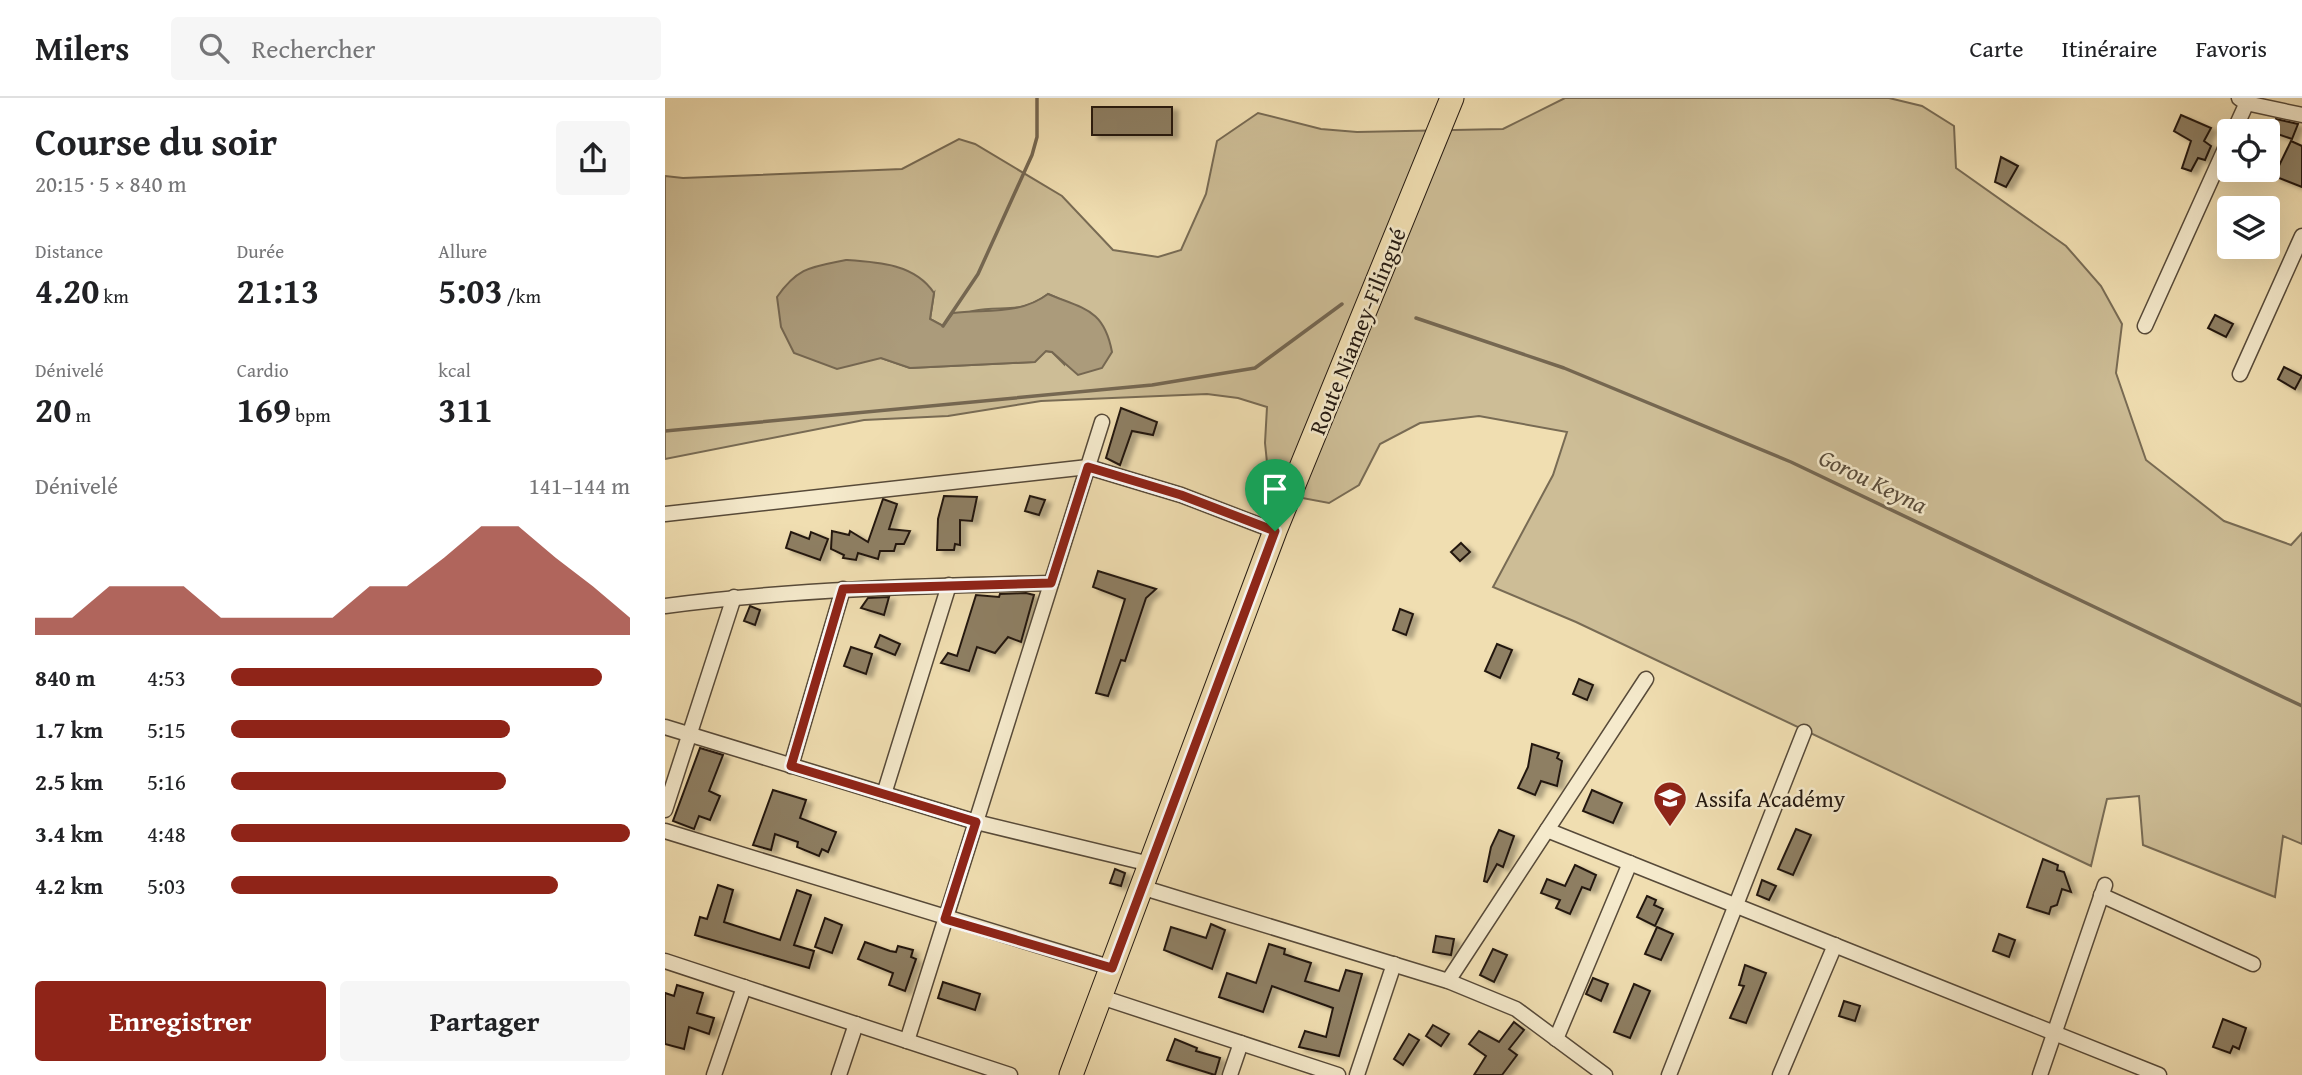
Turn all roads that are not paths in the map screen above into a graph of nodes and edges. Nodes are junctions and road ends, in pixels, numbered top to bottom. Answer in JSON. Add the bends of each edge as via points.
{"nodes":[{"id":1,"x":1452,"y":98,"type":"edge"},
{"id":2,"x":2245,"y":100,"type":"edge"},
{"id":3,"x":2302,"y":115,"type":"edge"},
{"id":4,"x":2238,"y":119,"type":"edge"},
{"id":5,"x":2217,"y":167,"type":"edge"},
{"id":6,"x":2302,"y":236,"type":"edge"},
{"id":7,"x":2145,"y":326,"type":"dead end"},
{"id":8,"x":2240,"y":374,"type":"dead end"},
{"id":9,"x":1102,"y":422,"type":"dead end"},
{"id":10,"x":1088,"y":467,"type":"junction"},
{"id":11,"x":665,"y":514,"type":"edge"},
{"id":12,"x":1275,"y":531,"type":"junction"},
{"id":13,"x":1051,"y":583,"type":"junction"},
{"id":14,"x":949,"y":585,"type":"junction"},
{"id":15,"x":843,"y":589,"type":"junction"},
{"id":16,"x":734,"y":597,"type":"junction"},
{"id":17,"x":665,"y":606,"type":"edge"},
{"id":18,"x":1646,"y":679,"type":"dead end"},
{"id":19,"x":665,"y":727,"type":"edge"},
{"id":20,"x":1804,"y":732,"type":"dead end"},
{"id":21,"x":690,"y":735,"type":"junction"},
{"id":22,"x":791,"y":766,"type":"junction"},
{"id":23,"x":884,"y":794,"type":"junction"},
{"id":24,"x":665,"y":810,"type":"edge"},
{"id":25,"x":976,"y":822,"type":"junction"},
{"id":26,"x":1547,"y":830,"type":"junction"},
{"id":27,"x":665,"y":831,"type":"edge"},
{"id":28,"x":1630,"y":863,"type":"junction"},
{"id":29,"x":1150,"y":864,"type":"junction"},
{"id":30,"x":1142,"y":887,"type":"junction"},
{"id":31,"x":1736,"y":905,"type":"junction"},
{"id":32,"x":945,"y":919,"type":"junction"},
{"id":33,"x":1835,"y":945,"type":"junction"},
{"id":34,"x":665,"y":961,"type":"edge"},
{"id":35,"x":1394,"y":964,"type":"junction"},
{"id":36,"x":2253,"y":964,"type":"dead end"},
{"id":37,"x":1112,"y":968,"type":"junction"},
{"id":38,"x":1448,"y":981,"type":"junction"},
{"id":39,"x":744,"y":987,"type":"junction"},
{"id":40,"x":1101,"y":997,"type":"junction"},
{"id":41,"x":856,"y":1024,"type":"junction"},
{"id":42,"x":2054,"y":1033,"type":"junction"},
{"id":43,"x":1556,"y":1039,"type":"junction"},
{"id":44,"x":907,"y":1041,"type":"junction"},
{"id":45,"x":1241,"y":1043,"type":"junction"},
{"id":46,"x":715,"y":1075,"type":"edge"},
{"id":47,"x":839,"y":1075,"type":"edge"},
{"id":48,"x":1010,"y":1075,"type":"edge"},
{"id":49,"x":1071,"y":1075,"type":"edge"},
{"id":50,"x":1230,"y":1075,"type":"edge"},
{"id":51,"x":1338,"y":1075,"type":"edge"},
{"id":52,"x":1357,"y":1075,"type":"edge"},
{"id":53,"x":1605,"y":1075,"type":"edge"},
{"id":54,"x":1669,"y":1075,"type":"edge"},
{"id":55,"x":1780,"y":1075,"type":"edge"},
{"id":56,"x":2040,"y":1075,"type":"edge"},
{"id":57,"x":2159,"y":1075,"type":"edge"}],
"edges":[{"from":1,"to":12,"type":"main road","name":"Route Niamey-Filingué"},
{"from":2,"to":3,"type":"street"},
{"from":2,"to":4,"type":"street"},
{"from":5,"to":7,"type":"street"},
{"from":6,"to":8,"type":"street"},
{"from":9,"to":10,"type":"street"},
{"from":10,"to":11,"type":"street"},
{"from":10,"to":12,"type":"street","via":[[1181,495]]},
{"from":10,"to":13,"type":"street"},
{"from":12,"to":29,"type":"main road","name":"Route Niamey-Filingué"},
{"from":13,"to":14,"type":"street"},
{"from":13,"to":25,"type":"street"},
{"from":14,"to":15,"type":"street"},
{"from":14,"to":23,"type":"street"},
{"from":15,"to":16,"type":"street"},
{"from":15,"to":22,"type":"street"},
{"from":16,"to":17,"type":"street"},
{"from":16,"to":21,"type":"street"},
{"from":18,"to":26,"type":"street"},
{"from":19,"to":21,"type":"street"},
{"from":20,"to":31,"type":"street"},
{"from":21,"to":22,"type":"street"},
{"from":21,"to":24,"type":"street"},
{"from":22,"to":23,"type":"street"},
{"from":23,"to":25,"type":"street"},
{"from":25,"to":29,"type":"street"},
{"from":25,"to":32,"type":"street"},
{"from":26,"to":28,"type":"street"},
{"from":26,"to":38,"type":"street"},
{"from":27,"to":32,"type":"street"},
{"from":28,"to":31,"type":"street"},
{"from":28,"to":43,"type":"street"},
{"from":29,"to":30,"type":"main road","name":"Route Niamey-Filingué"},
{"from":30,"to":35,"type":"street"},
{"from":30,"to":37,"type":"main road","name":"Route Niamey-Filingué"},
{"from":31,"to":33,"type":"street"},
{"from":31,"to":54,"type":"street"},
{"from":32,"to":37,"type":"street"},
{"from":32,"to":44,"type":"street"},
{"from":33,"to":42,"type":"street"},
{"from":33,"to":55,"type":"street"},
{"from":34,"to":39,"type":"street"},
{"from":35,"to":38,"type":"street"},
{"from":35,"to":52,"type":"street"},
{"from":36,"to":42,"type":"street","via":[[2103,890]]},
{"from":37,"to":40,"type":"main road","name":"Route Niamey-Filingué"},
{"from":38,"to":43,"type":"street","via":[[1516,1009]]},
{"from":39,"to":41,"type":"street"},
{"from":39,"to":46,"type":"street"},
{"from":40,"to":45,"type":"street"},
{"from":40,"to":49,"type":"main road","name":"Route Niamey-Filingué"},
{"from":41,"to":44,"type":"street"},
{"from":41,"to":47,"type":"street"},
{"from":42,"to":56,"type":"street"},
{"from":42,"to":57,"type":"street"},
{"from":43,"to":53,"type":"street"},
{"from":44,"to":48,"type":"street"},
{"from":45,"to":50,"type":"street"},
{"from":45,"to":51,"type":"street"}]}
